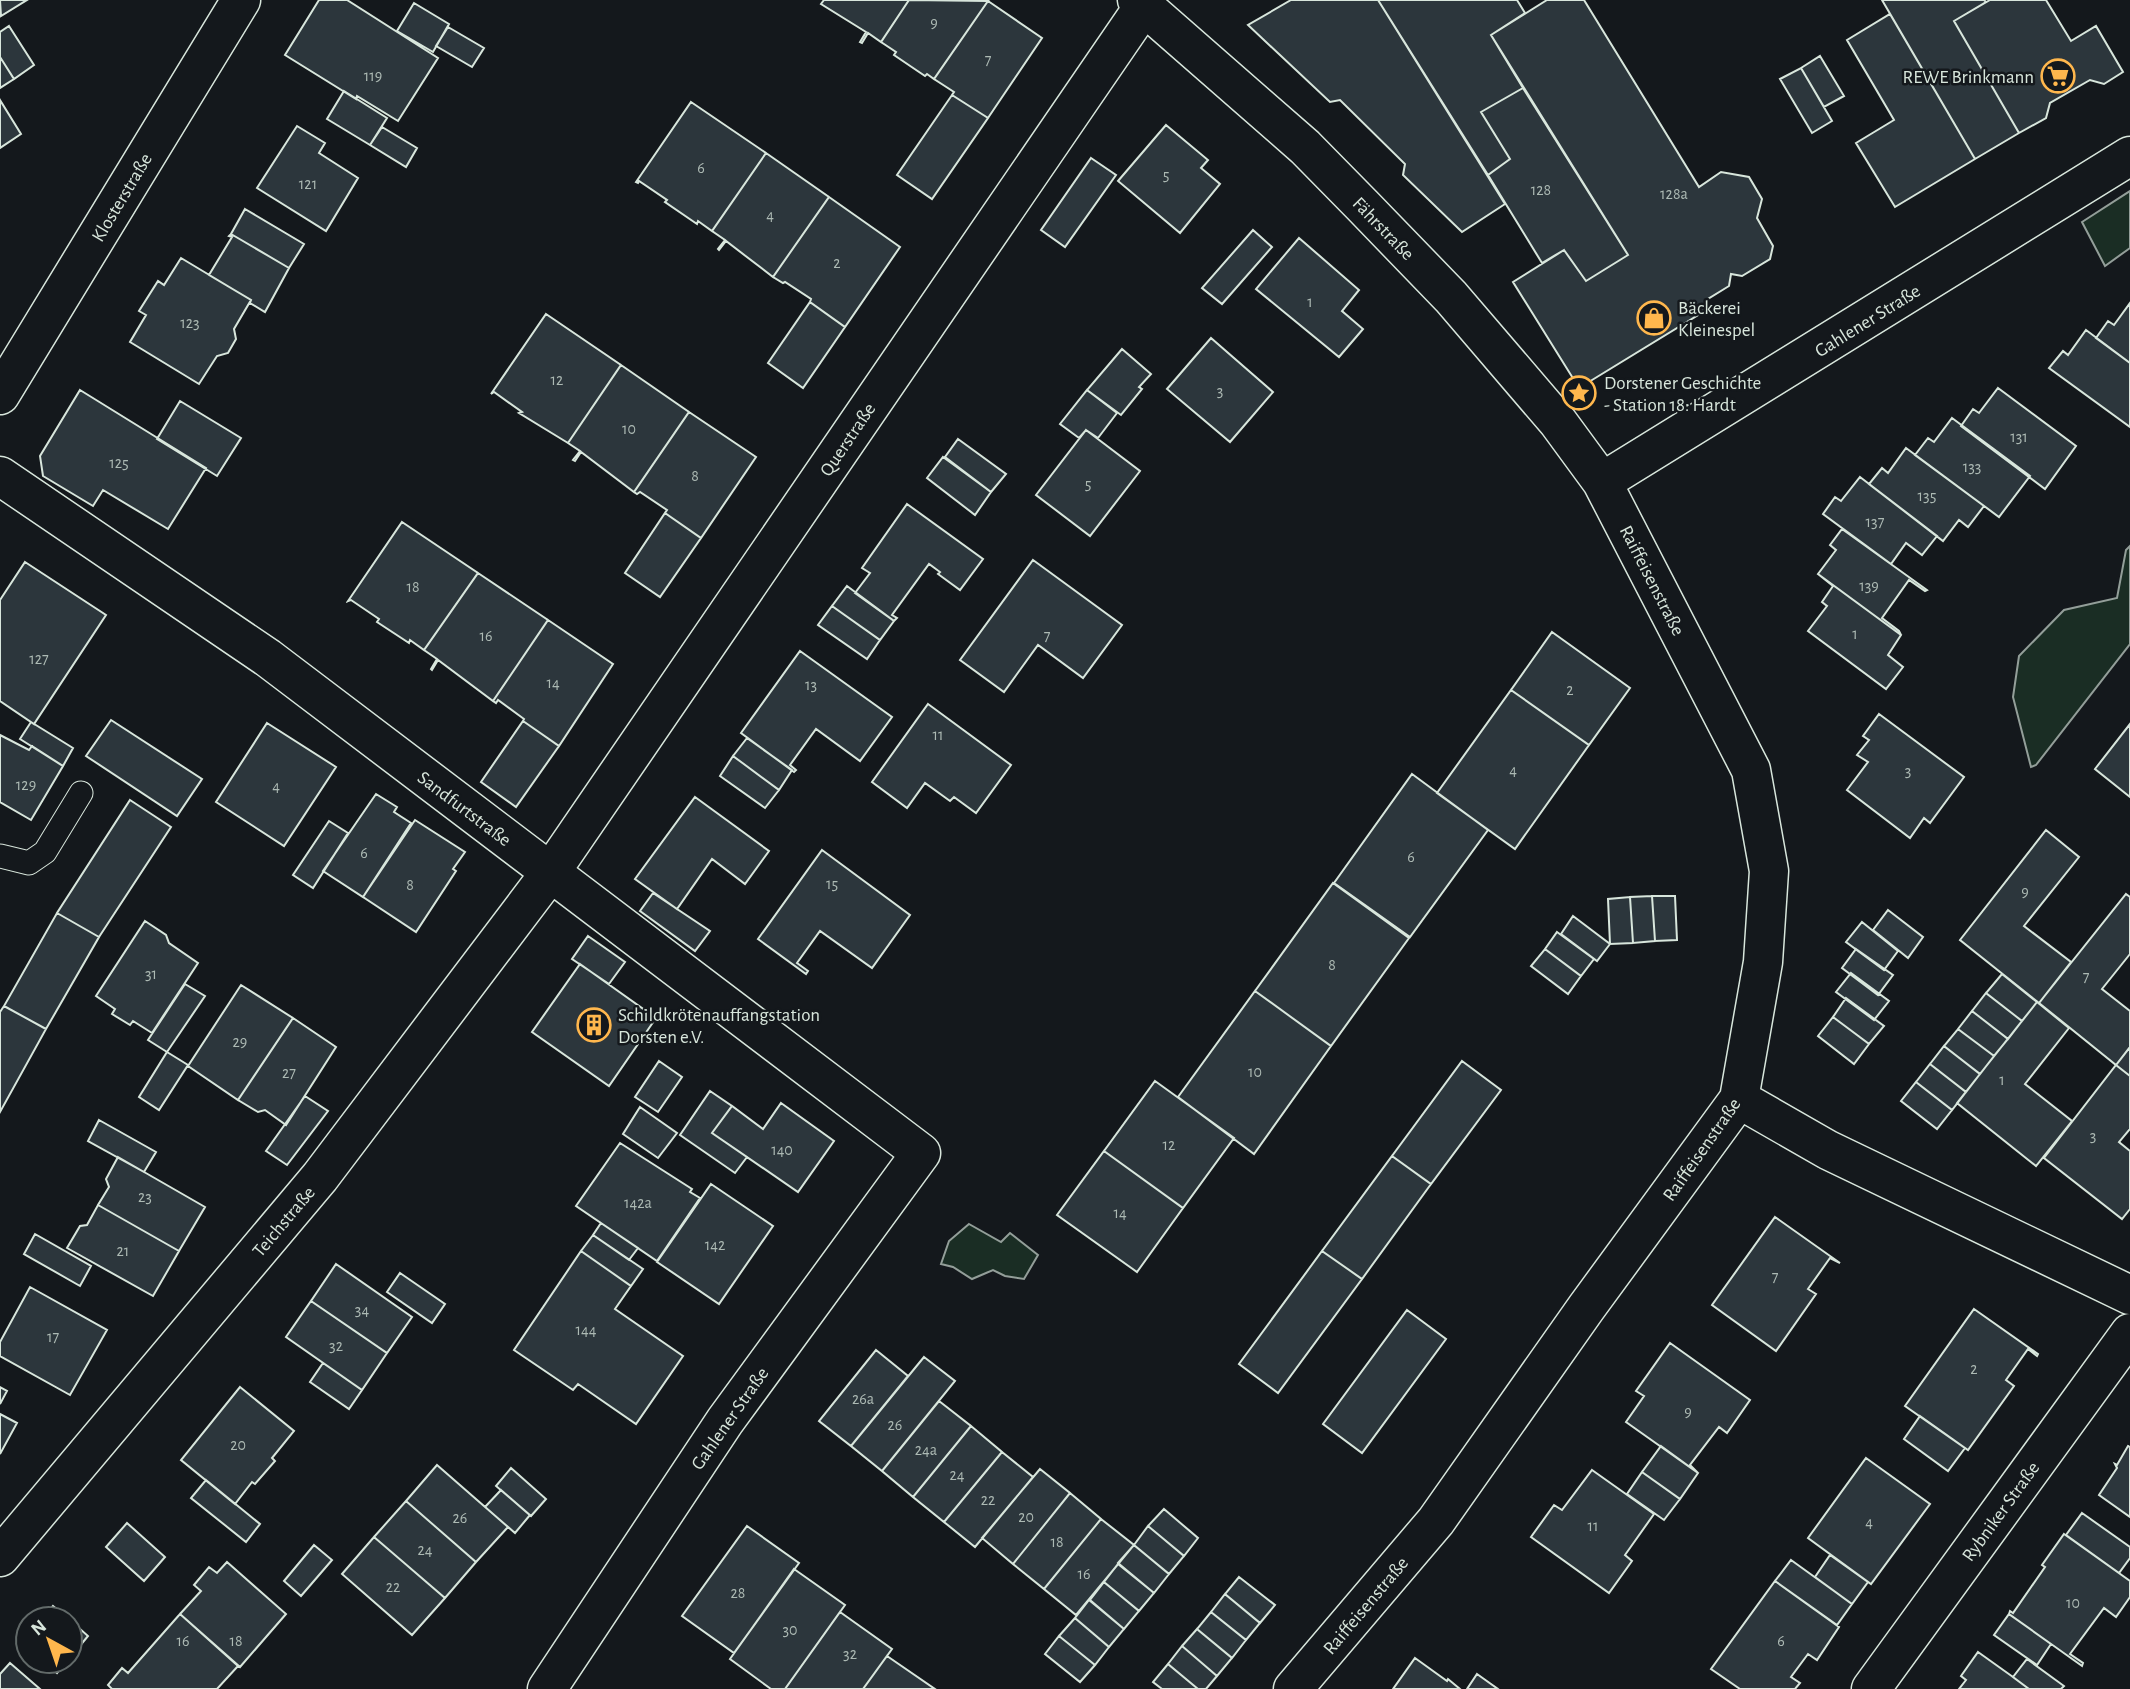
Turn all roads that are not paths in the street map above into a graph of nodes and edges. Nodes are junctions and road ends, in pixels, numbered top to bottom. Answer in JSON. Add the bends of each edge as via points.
{"nodes":[{"id":1,"x":241,"y":0,"type":"edge"},
{"id":2,"x":1140,"y":3,"type":"edge"},
{"id":3,"x":2130,"y":156,"type":"edge"},
{"id":4,"x":0,"y":395,"type":"edge"},
{"id":5,"x":0,"y":475,"type":"edge"},
{"id":6,"x":1602,"y":482,"type":"junction"},
{"id":7,"x":81,"y":793,"type":"dead end"},
{"id":8,"x":0,"y":856,"type":"edge"},
{"id":9,"x":550,"y":873,"type":"junction"},
{"id":10,"x":1740,"y":1099,"type":"junction"},
{"id":11,"x":921,"y":1153,"type":"joint"},
{"id":12,"x":2130,"y":1295,"type":"edge"},
{"id":13,"x":2130,"y":1333,"type":"edge"},
{"id":14,"x":0,"y":1557,"type":"edge"},
{"id":15,"x":547,"y":1689,"type":"edge"},
{"id":16,"x":1293,"y":1689,"type":"edge"},
{"id":17,"x":1871,"y":1689,"type":"edge"}],
"edges":[{"from":1,"to":4,"type":"street","name":"Klosterstraße"},
{"from":2,"to":6,"type":"street","name":"Fährstraße","via":[[1305,147],[1434,279],[1558,422]]},
{"from":2,"to":9,"type":"street","name":"Querstraße"},
{"from":3,"to":6,"type":"street","name":"Gahlener Straße"},
{"from":5,"to":9,"type":"street","name":"Sandfurtstraße","via":[[268,658]]},
{"from":6,"to":10,"type":"street","name":"Raiffeisenstraße","via":[[1751,770],[1769,871],[1763,962]]},
{"from":7,"to":8,"type":"lane","via":[[45,852],[29,863]]},
{"from":9,"to":11,"type":"street","name":"Sandfurtstraße"},
{"from":9,"to":14,"type":"street","name":"Teichstraße","via":[[320,1177]]},
{"from":10,"to":12,"type":"street","via":[[1828,1150]]},
{"from":10,"to":16,"type":"street","name":"Raiffeisenstraße","via":[[1436,1521]]},
{"from":11,"to":15,"type":"street","name":"Gahlener Straße","via":[[726,1420]]},
{"from":13,"to":17,"type":"street","name":"Rybniker Straße"}]}
